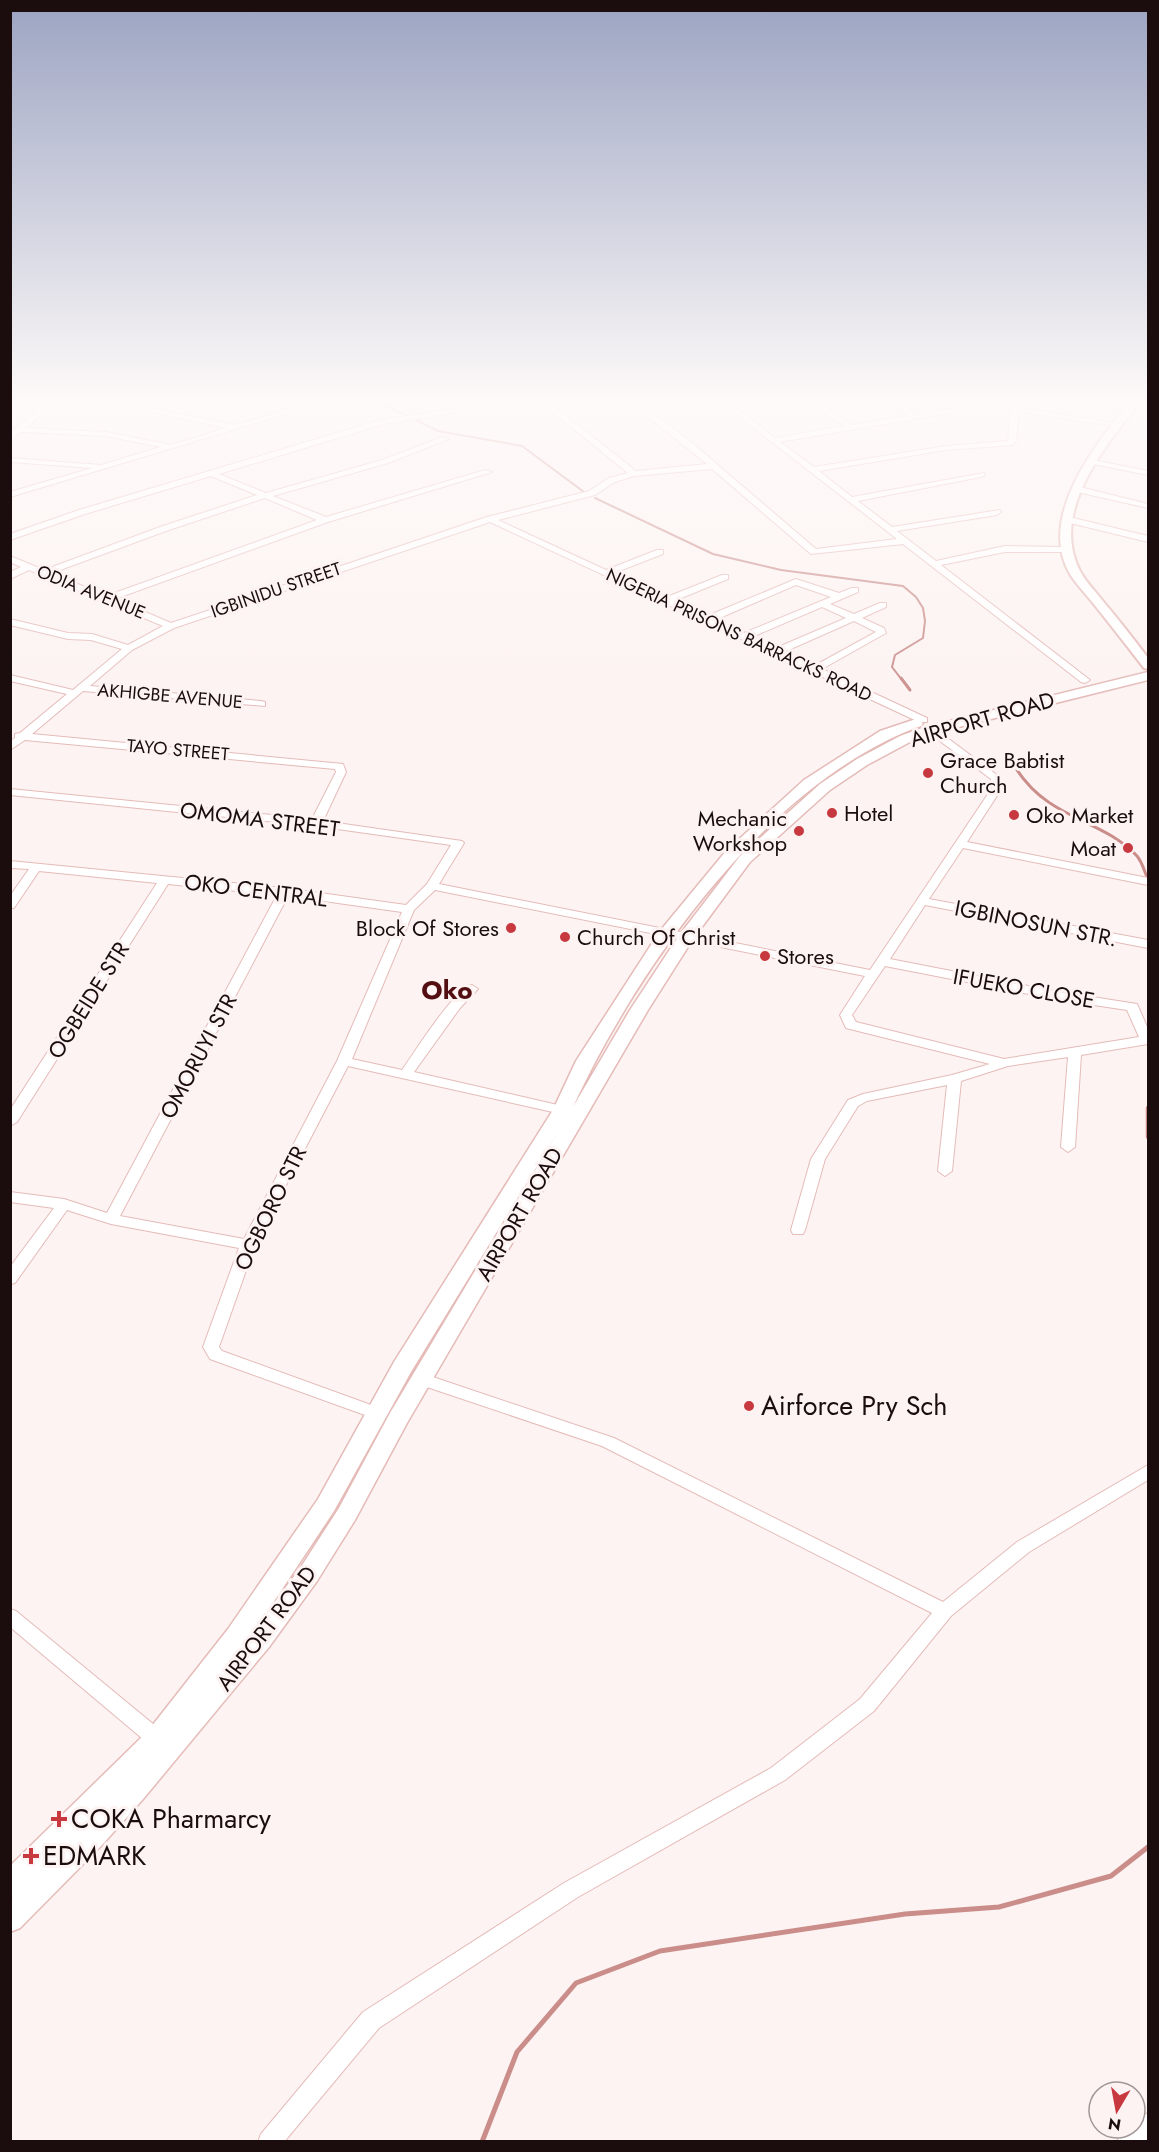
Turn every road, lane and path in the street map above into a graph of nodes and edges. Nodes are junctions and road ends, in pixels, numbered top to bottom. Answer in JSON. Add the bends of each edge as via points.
{"nodes":[{"id":1,"x":114,"y":502,"type":"edge"},
{"id":2,"x":247,"y":502,"type":"edge"},
{"id":3,"x":282,"y":502,"type":"edge"},
{"id":4,"x":386,"y":502,"type":"edge"},
{"id":5,"x":555,"y":502,"type":"edge"},
{"id":6,"x":756,"y":502,"type":"edge"},
{"id":7,"x":852,"y":502,"type":"edge"},
{"id":8,"x":1073,"y":502,"type":"edge"},
{"id":9,"x":1134,"y":502,"type":"edge"},
{"id":10,"x":1149,"y":506,"type":"edge"},
{"id":11,"x":997,"y":512,"type":"dead end"},
{"id":12,"x":490,"y":519,"type":"junction"},
{"id":13,"x":326,"y":520,"type":"junction"},
{"id":14,"x":1069,"y":520,"type":"junction"},
{"id":15,"x":889,"y":530,"type":"junction"},
{"id":16,"x":10,"y":537,"type":"edge"},
{"id":17,"x":1149,"y":539,"type":"edge"},
{"id":18,"x":904,"y":541,"type":"junction"},
{"id":19,"x":1064,"y":549,"type":"junction"},
{"id":20,"x":660,"y":552,"type":"dead end"},
{"id":21,"x":10,"y":559,"type":"edge"},
{"id":22,"x":933,"y":564,"type":"junction"},
{"id":23,"x":28,"y":567,"type":"junction"},
{"id":24,"x":45,"y":573,"type":"junction"},
{"id":25,"x":606,"y":573,"type":"junction"},
{"id":26,"x":10,"y":576,"type":"edge"},
{"id":27,"x":725,"y":577,"type":"dead end"},
{"id":28,"x":855,"y":590,"type":"dead end"},
{"id":29,"x":840,"y":597,"type":"junction"},
{"id":30,"x":109,"y":598,"type":"junction"},
{"id":31,"x":666,"y":601,"type":"junction"},
{"id":32,"x":823,"y":604,"type":"junction"},
{"id":33,"x":883,"y":605,"type":"dead end"},
{"id":34,"x":854,"y":618,"type":"junction"},
{"id":35,"x":707,"y":620,"type":"junction"},
{"id":36,"x":10,"y":622,"type":"edge"},
{"id":37,"x":171,"y":626,"type":"junction"},
{"id":38,"x":744,"y":637,"type":"junction"},
{"id":39,"x":129,"y":648,"type":"junction"},
{"id":40,"x":776,"y":651,"type":"junction"},
{"id":41,"x":1148,"y":665,"type":"edge"},
{"id":42,"x":814,"y":670,"type":"junction"},
{"id":43,"x":1149,"y":676,"type":"edge"},
{"id":44,"x":10,"y":678,"type":"edge"},
{"id":45,"x":1085,"y":680,"type":"junction"},
{"id":46,"x":76,"y":691,"type":"junction"},
{"id":47,"x":261,"y":704,"type":"dead end"},
{"id":48,"x":926,"y":725,"type":"junction"},
{"id":49,"x":10,"y":735,"type":"edge"},
{"id":50,"x":23,"y":736,"type":"junction"},
{"id":51,"x":10,"y":747,"type":"edge"},
{"id":52,"x":10,"y":792,"type":"edge"},
{"id":53,"x":316,"y":823,"type":"junction"},
{"id":54,"x":960,"y":844,"type":"junction"},
{"id":55,"x":10,"y":864,"type":"edge"},
{"id":56,"x":36,"y":867,"type":"junction"},
{"id":57,"x":165,"y":879,"type":"junction"},
{"id":58,"x":1149,"y":882,"type":"edge"},
{"id":59,"x":432,"y":886,"type":"junction"},
{"id":60,"x":284,"y":892,"type":"junction"},
{"id":61,"x":923,"y":901,"type":"junction"},
{"id":62,"x":10,"y":905,"type":"edge"},
{"id":63,"x":409,"y":909,"type":"junction"},
{"id":64,"x":666,"y":934,"type":"junction"},
{"id":65,"x":686,"y":937,"type":"junction"},
{"id":66,"x":1149,"y":944,"type":"edge"},
{"id":67,"x":881,"y":961,"type":"junction"},
{"id":68,"x":872,"y":974,"type":"junction"},
{"id":69,"x":472,"y":989,"type":"dead end"},
{"id":70,"x":1148,"y":1040,"type":"edge"},
{"id":71,"x":1075,"y":1052,"type":"junction"},
{"id":72,"x":344,"y":1061,"type":"junction"},
{"id":73,"x":1004,"y":1063,"type":"junction"},
{"id":74,"x":405,"y":1075,"type":"junction"},
{"id":75,"x":954,"y":1079,"type":"junction"},
{"id":76,"x":562,"y":1110,"type":"junction"},
{"id":77,"x":10,"y":1122,"type":"edge"},
{"id":78,"x":1068,"y":1147,"type":"dead end"},
{"id":79,"x":945,"y":1171,"type":"dead end"},
{"id":80,"x":10,"y":1197,"type":"edge"},
{"id":81,"x":64,"y":1204,"type":"junction"},
{"id":82,"x":111,"y":1219,"type":"junction"},
{"id":83,"x":798,"y":1230,"type":"dead end"},
{"id":84,"x":248,"y":1245,"type":"junction"},
{"id":85,"x":10,"y":1280,"type":"edge"},
{"id":86,"x":421,"y":1379,"type":"junction"},
{"id":87,"x":376,"y":1413,"type":"junction"},
{"id":88,"x":1149,"y":1472,"type":"edge"},
{"id":89,"x":945,"y":1611,"type":"junction"},
{"id":90,"x":10,"y":1616,"type":"edge"},
{"id":91,"x":157,"y":1739,"type":"junction"},
{"id":92,"x":10,"y":1885,"type":"edge"},
{"id":93,"x":10,"y":1919,"type":"edge"},
{"id":94,"x":1149,"y":2124,"type":"edge"},
{"id":95,"x":269,"y":2142,"type":"edge"},
{"id":96,"x":1128,"y":2142,"type":"edge"}],
"edges":[{"from":1,"to":16,"type":"street"},
{"from":2,"to":24,"type":"street"},
{"from":3,"to":13,"type":"street"},
{"from":4,"to":13,"type":"street"},
{"from":5,"to":12,"type":"street","name":"IGBINIDU STREET"},
{"from":6,"to":18,"type":"street","via":[[814,552]]},
{"from":7,"to":15,"type":"street"},
{"from":8,"to":14,"type":"street"},
{"from":9,"to":10,"type":"street"},
{"from":11,"to":15,"type":"street"},
{"from":12,"to":25,"type":"street","name":"NIGERIA PRISONS BARRACKS ROAD"},
{"from":12,"to":37,"type":"street","name":"IGBINIDU STREET"},
{"from":13,"to":30,"type":"street"},
{"from":14,"to":17,"type":"street"},
{"from":14,"to":19,"type":"street"},
{"from":15,"to":18,"type":"street"},
{"from":18,"to":22,"type":"street"},
{"from":19,"to":22,"type":"street","via":[[1005,549]]},
{"from":19,"to":41,"type":"street","via":[[1075,573]]},
{"from":20,"to":25,"type":"street"},
{"from":21,"to":23,"type":"street","name":"ODIA AVENUE"},
{"from":22,"to":45,"type":"street"},
{"from":23,"to":24,"type":"street","name":"ODIA AVENUE"},
{"from":23,"to":26,"type":"street"},
{"from":24,"to":30,"type":"street","name":"ODIA AVENUE"},
{"from":25,"to":31,"type":"street","name":"NIGERIA PRISONS BARRACKS ROAD"},
{"from":27,"to":31,"type":"street"},
{"from":28,"to":29,"type":"street"},
{"from":29,"to":32,"type":"street"},
{"from":29,"to":35,"type":"street","via":[[796,582]]},
{"from":30,"to":37,"type":"street","name":"ODIA AVENUE"},
{"from":31,"to":35,"type":"street","name":"NIGERIA PRISONS BARRACKS ROAD"},
{"from":32,"to":34,"type":"street"},
{"from":32,"to":38,"type":"street"},
{"from":33,"to":34,"type":"street"},
{"from":34,"to":40,"type":"street"},
{"from":34,"to":42,"type":"street","via":[[881,633]]},
{"from":35,"to":38,"type":"street","name":"NIGERIA PRISONS BARRACKS ROAD"},
{"from":36,"to":39,"type":"street"},
{"from":37,"to":39,"type":"street","name":"IGBINIDU STREET"},
{"from":38,"to":40,"type":"street","name":"NIGERIA PRISONS BARRACKS ROAD"},
{"from":39,"to":46,"type":"street","name":"IGBINIDU STREET"},
{"from":40,"to":42,"type":"street","name":"NIGERIA PRISONS BARRACKS ROAD"},
{"from":41,"to":45,"type":"main road","name":"AIRPORT ROAD"},
{"from":42,"to":48,"type":"street","name":"NIGERIA PRISONS BARRACKS ROAD"},
{"from":43,"to":48,"type":"main road","name":"AIRPORT ROAD"},
{"from":44,"to":46,"type":"street","name":"AKHIGBE AVENUE"},
{"from":45,"to":48,"type":"main road","name":"AIRPORT ROAD"},
{"from":46,"to":47,"type":"street","name":"AKHIGBE AVENUE"},
{"from":46,"to":50,"type":"street","name":"IGBINIDU STREET"},
{"from":48,"to":54,"type":"street","name":"NIGERIA PRISONS BARRACKS ROAD","via":[[998,783]]},
{"from":48,"to":64,"type":"main road","name":"AIRPORT ROAD","via":[[885,734],[808,783],[731,854]]},
{"from":48,"to":65,"type":"main road","name":"AIRPORT ROAD","via":[[825,787],[745,858]]},
{"from":49,"to":50,"type":"street","name":"TAYO STREET"},
{"from":50,"to":51,"type":"street","name":"IGBINIDU STREET"},
{"from":50,"to":53,"type":"street","name":"TAYO STREET","via":[[339,766],[341,772]]},
{"from":52,"to":53,"type":"street","name":"OMOMA STREET"},
{"from":53,"to":59,"type":"street","name":"OMOMA STREET","via":[[458,843]]},
{"from":54,"to":58,"type":"street"},
{"from":54,"to":61,"type":"street"},
{"from":55,"to":56,"type":"street","name":"OKO CENTRAL"},
{"from":56,"to":57,"type":"street","name":"OKO CENTRAL"},
{"from":56,"to":62,"type":"street"},
{"from":57,"to":60,"type":"street","name":"OKO CENTRAL"},
{"from":57,"to":77,"type":"street","name":"OGBEIDE STR"},
{"from":59,"to":63,"type":"street"},
{"from":59,"to":64,"type":"street"},
{"from":60,"to":63,"type":"street","name":"OKO CENTRAL"},
{"from":60,"to":82,"type":"street","name":"OMORUYI STR"},
{"from":61,"to":66,"type":"street","name":"IGBINOSUN STR."},
{"from":61,"to":67,"type":"street"},
{"from":63,"to":72,"type":"street","name":"OGBORO STR"},
{"from":64,"to":65,"type":"street"},
{"from":64,"to":76,"type":"main road","name":"AIRPORT ROAD","via":[[585,1061]]},
{"from":65,"to":68,"type":"street"},
{"from":65,"to":86,"type":"main road","name":"AIRPORT ROAD","via":[[616,1047]]},
{"from":67,"to":68,"type":"street"},
{"from":67,"to":70,"type":"street","name":"IFUEKO CLOSE","via":[[1132,1007]]},
{"from":68,"to":73,"type":"street","via":[[846,1015],[850,1025]]},
{"from":69,"to":74,"type":"street","via":[[455,1005]]},
{"from":70,"to":71,"type":"street"},
{"from":71,"to":73,"type":"street"},
{"from":71,"to":78,"type":"street"},
{"from":72,"to":74,"type":"street"},
{"from":72,"to":84,"type":"street","name":"OGBORO STR"},
{"from":73,"to":75,"type":"street"},
{"from":74,"to":76,"type":"street"},
{"from":75,"to":79,"type":"street"},
{"from":75,"to":83,"type":"street","via":[[853,1103],[818,1159]]},
{"from":76,"to":87,"type":"main road","name":"AIRPORT ROAD"},
{"from":80,"to":81,"type":"street"},
{"from":81,"to":82,"type":"street"},
{"from":81,"to":85,"type":"street"},
{"from":82,"to":84,"type":"street"},
{"from":84,"to":87,"type":"street","name":"OGBORO STR","via":[[211,1347],[216,1355]]},
{"from":86,"to":89,"type":"street","via":[[608,1442]]},
{"from":86,"to":93,"type":"main road","name":"AIRPORT ROAD","via":[[347,1514],[260,1640],[135,1790]]},
{"from":87,"to":91,"type":"main road","name":"AIRPORT ROAD","via":[[303,1540],[237,1636]]},
{"from":88,"to":89,"type":"street","via":[[1023,1547]]},
{"from":89,"to":95,"type":"street","via":[[867,1705],[778,1774],[572,1890],[371,2020]]},
{"from":90,"to":91,"type":"street"},
{"from":91,"to":92,"type":"main road","name":"AIRPORT ROAD"},
{"from":94,"to":96,"type":"street"}]}
